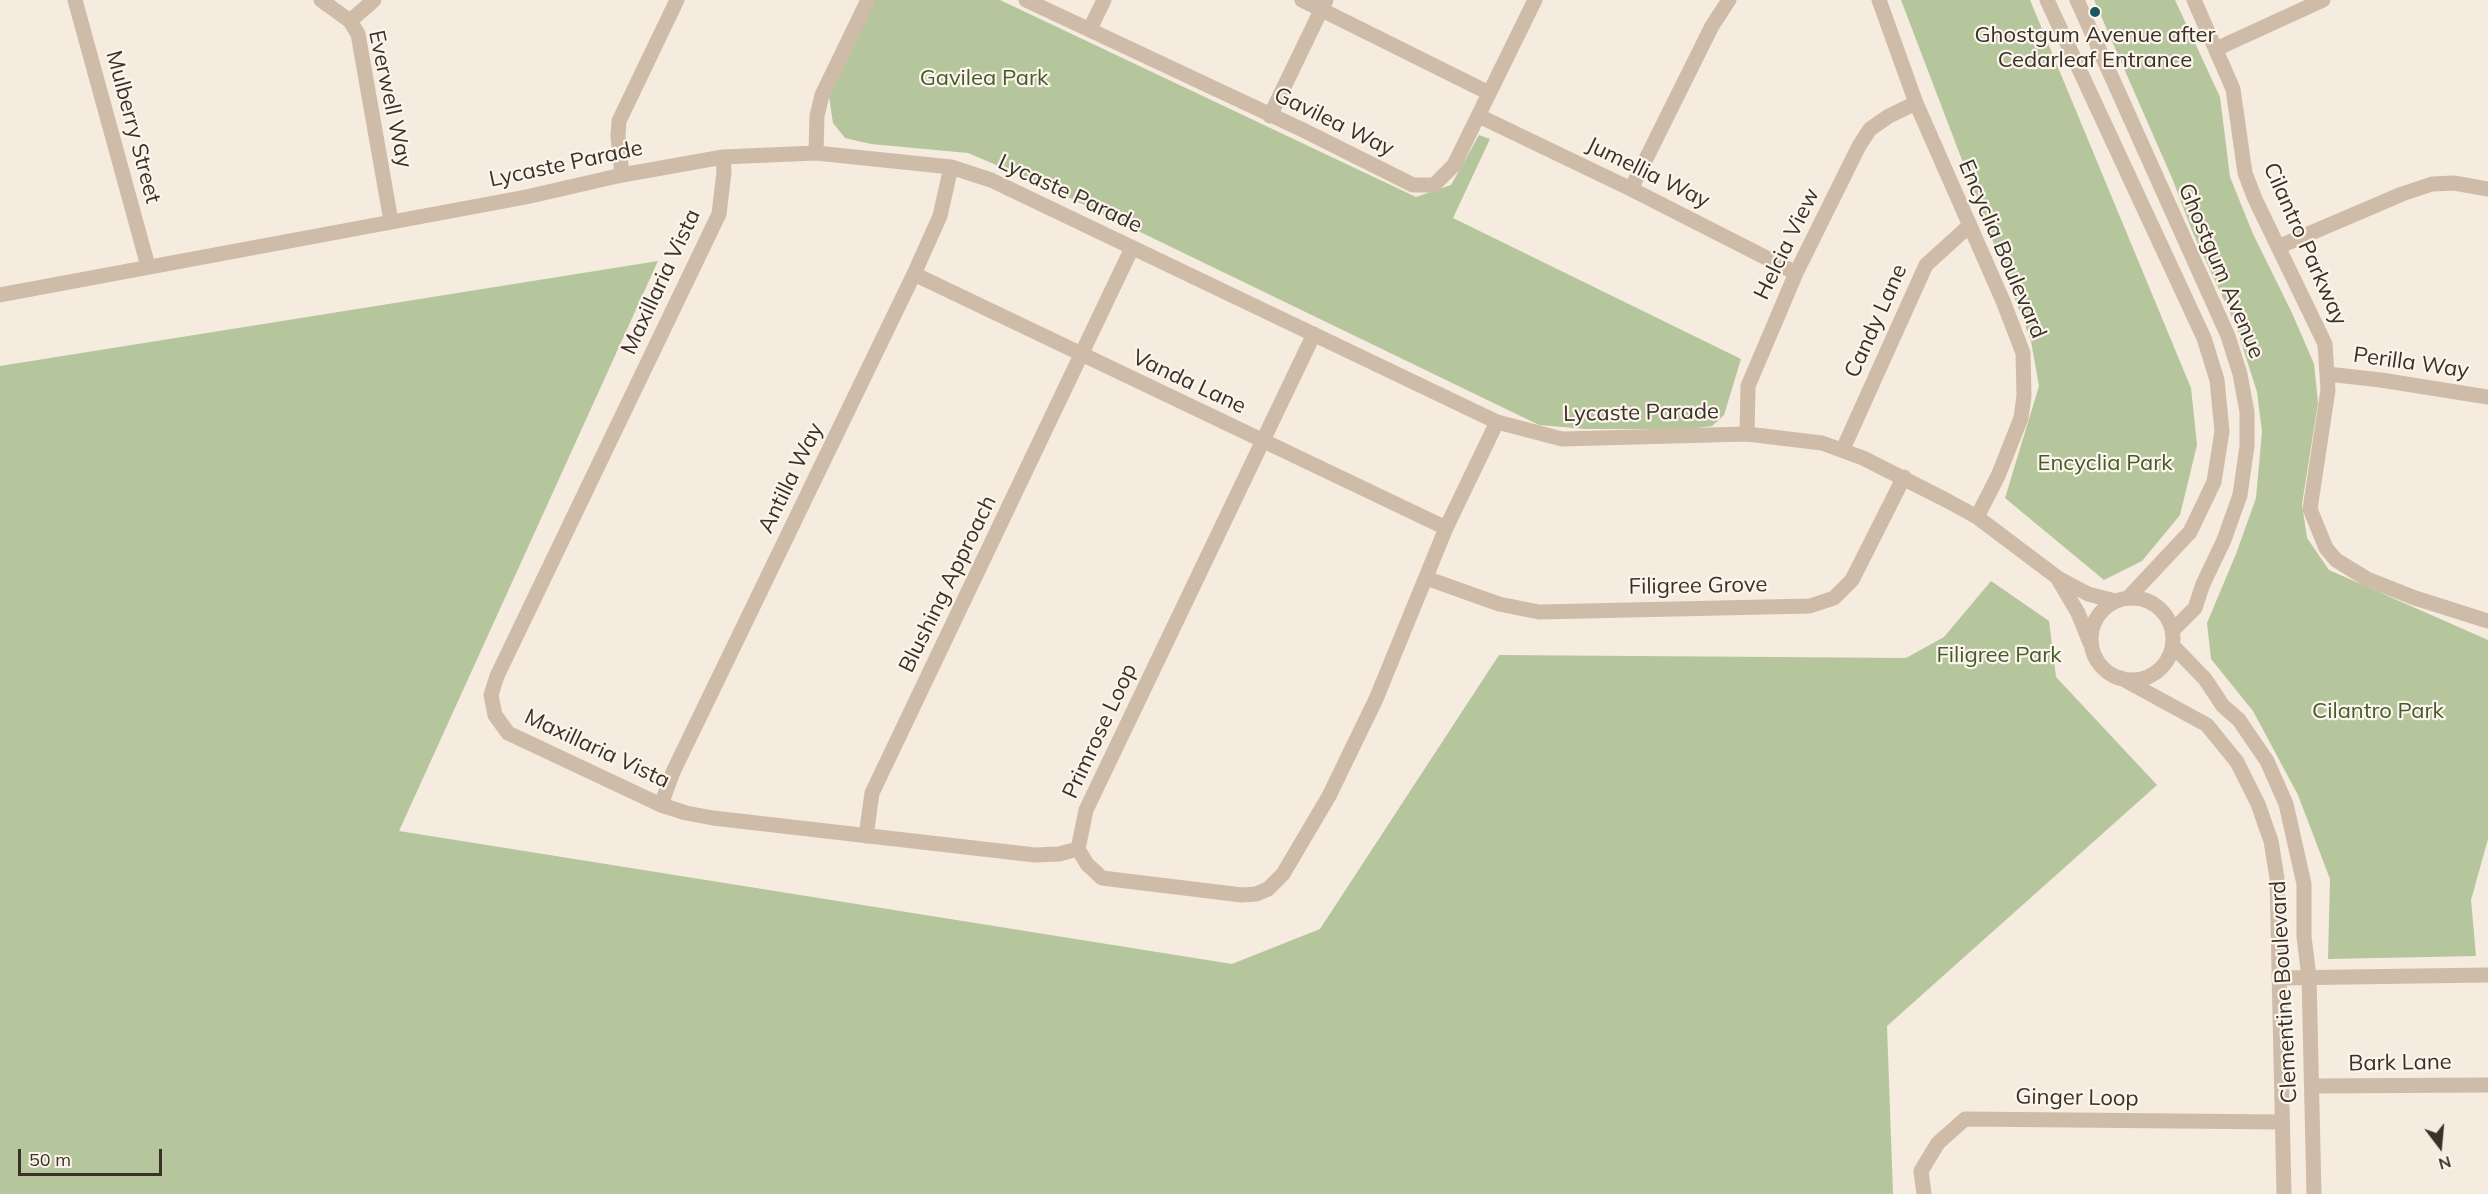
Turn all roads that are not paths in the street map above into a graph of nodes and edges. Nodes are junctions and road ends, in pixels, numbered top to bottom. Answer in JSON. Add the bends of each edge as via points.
{"nodes":[{"id":1,"x":75,"y":0,"type":"edge"},
{"id":2,"x":321,"y":0,"type":"edge"},
{"id":3,"x":374,"y":0,"type":"edge"},
{"id":4,"x":677,"y":0,"type":"edge"},
{"id":5,"x":868,"y":0,"type":"edge"},
{"id":6,"x":1026,"y":0,"type":"edge"},
{"id":7,"x":1104,"y":0,"type":"edge"},
{"id":8,"x":1302,"y":0,"type":"edge"},
{"id":9,"x":1535,"y":0,"type":"edge"},
{"id":10,"x":1729,"y":0,"type":"edge"},
{"id":11,"x":1879,"y":0,"type":"edge"},
{"id":12,"x":2047,"y":0,"type":"edge"},
{"id":13,"x":2077,"y":0,"type":"edge"},
{"id":14,"x":2194,"y":0,"type":"edge"},
{"id":15,"x":2323,"y":0,"type":"edge"},
{"id":16,"x":1324,"y":5,"type":"edge"},
{"id":17,"x":350,"y":21,"type":"junction"},
{"id":18,"x":1090,"y":29,"type":"junction"},
{"id":19,"x":2216,"y":49,"type":"junction"},
{"id":20,"x":1489,"y":93,"type":"junction"},
{"id":21,"x":1916,"y":103,"type":"junction"},
{"id":22,"x":1270,"y":116,"type":"junction"},
{"id":23,"x":1479,"y":116,"type":"junction"},
{"id":24,"x":816,"y":153,"type":"junction"},
{"id":25,"x":723,"y":157,"type":"junction"},
{"id":26,"x":951,"y":167,"type":"junction"},
{"id":27,"x":622,"y":174,"type":"junction"},
{"id":28,"x":1631,"y":189,"type":"junction"},
{"id":29,"x":2488,"y":189,"type":"edge"},
{"id":30,"x":391,"y":221,"type":"junction"},
{"id":31,"x":1970,"y":225,"type":"junction"},
{"id":32,"x":2278,"y":247,"type":"junction"},
{"id":33,"x":1132,"y":248,"type":"junction"},
{"id":34,"x":148,"y":266,"type":"junction"},
{"id":35,"x":1796,"y":273,"type":"junction"},
{"id":36,"x":914,"y":274,"type":"junction"},
{"id":37,"x":0,"y":295,"type":"edge"},
{"id":38,"x":1314,"y":334,"type":"junction"},
{"id":39,"x":1082,"y":356,"type":"junction"},
{"id":40,"x":2326,"y":374,"type":"junction"},
{"id":41,"x":2488,"y":397,"type":"edge"},
{"id":42,"x":1497,"y":422,"type":"junction"},
{"id":43,"x":1747,"y":434,"type":"junction"},
{"id":44,"x":1262,"y":441,"type":"junction"},
{"id":45,"x":1843,"y":449,"type":"junction"},
{"id":46,"x":1904,"y":477,"type":"junction"},
{"id":47,"x":1977,"y":517,"type":"junction"},
{"id":48,"x":1446,"y":528,"type":"junction"},
{"id":49,"x":1426,"y":578,"type":"junction"},
{"id":50,"x":2058,"y":578,"type":"junction"},
{"id":51,"x":2121,"y":600,"type":"junction"},
{"id":52,"x":2488,"y":621,"type":"edge"},
{"id":53,"x":2173,"y":630,"type":"junction"},
{"id":54,"x":2174,"y":647,"type":"junction"},
{"id":55,"x":2092,"y":649,"type":"junction"},
{"id":56,"x":2121,"y":678,"type":"junction"},
{"id":57,"x":661,"y":805,"type":"junction"},
{"id":58,"x":866,"y":836,"type":"junction"},
{"id":59,"x":1078,"y":849,"type":"junction"},
{"id":60,"x":2488,"y":975,"type":"edge"},
{"id":61,"x":2310,"y":977,"type":"junction"},
{"id":62,"x":2279,"y":978,"type":"junction"},
{"id":63,"x":2488,"y":1085,"type":"edge"},
{"id":64,"x":2312,"y":1086,"type":"junction"},
{"id":65,"x":2281,"y":1122,"type":"junction"},
{"id":66,"x":1924,"y":1194,"type":"edge"},
{"id":67,"x":2284,"y":1194,"type":"edge"},
{"id":68,"x":2314,"y":1194,"type":"edge"}],
"edges":[{"from":1,"to":34,"type":"street","name":"Mulberry Street"},
{"from":2,"to":17,"type":"street","name":"Everwell Way"},
{"from":3,"to":17,"type":"street"},
{"from":4,"to":27,"type":"street","via":[[619,120]]},
{"from":5,"to":24,"type":"street","via":[[822,95]]},
{"from":6,"to":18,"type":"street","name":"Gavilea Way"},
{"from":7,"to":18,"type":"street"},
{"from":8,"to":16,"type":"street"},
{"from":9,"to":20,"type":"street","name":"Gavilea Way"},
{"from":10,"to":28,"type":"street","via":[[1712,26]]},
{"from":11,"to":21,"type":"street","name":"Encyclia Boulevard"},
{"from":12,"to":51,"type":"street","name":"Ghostgum Avenue","via":[[2204,338],[2217,380],[2222,431],[2214,482],[2190,532]]},
{"from":13,"to":53,"type":"street","name":"Ghostgum Avenue","via":[[2228,336],[2247,412],[2240,495],[2195,608]]},
{"from":14,"to":19,"type":"street","name":"Cilantro Parkway"},
{"from":15,"to":19,"type":"street"},
{"from":16,"to":20,"type":"street"},
{"from":16,"to":22,"type":"street"},
{"from":17,"to":30,"type":"street","name":"Everwell Way","via":[[358,34]]},
{"from":18,"to":22,"type":"street","name":"Gavilea Way"},
{"from":19,"to":32,"type":"street","name":"Cilantro Parkway","via":[[2233,89],[2246,173]]},
{"from":20,"to":23,"type":"street","name":"Gavilea Way"},
{"from":21,"to":31,"type":"street","name":"Encyclia Boulevard"},
{"from":21,"to":35,"type":"street","name":"Helcia View","via":[[1870,129]]},
{"from":22,"to":23,"type":"street","name":"Gavilea Way","via":[[1413,185],[1434,185],[1454,165]]},
{"from":23,"to":28,"type":"street","name":"Jumellia Way"},
{"from":24,"to":25,"type":"street","name":"Lycaste Parade"},
{"from":24,"to":26,"type":"street","name":"Lycaste Parade"},
{"from":25,"to":27,"type":"street","name":"Lycaste Parade"},
{"from":25,"to":57,"type":"street","name":"Maxillaria Vista","via":[[719,214],[491,695],[495,715],[508,733]]},
{"from":26,"to":33,"type":"street","name":"Lycaste Parade","via":[[991,180]]},
{"from":26,"to":36,"type":"street","name":"Antilla Way","via":[[940,216]]},
{"from":27,"to":30,"type":"street","name":"Lycaste Parade","via":[[526,197]]},
{"from":28,"to":35,"type":"street","name":"Jumellia Way"},
{"from":29,"to":32,"type":"street","via":[[2432,184]]},
{"from":30,"to":34,"type":"street","name":"Lycaste Parade"},
{"from":31,"to":45,"type":"street","name":"Candy Lane","via":[[1926,265]]},
{"from":31,"to":47,"type":"street","name":"Encyclia Boulevard","via":[[2023,354],[2021,418]]},
{"from":32,"to":40,"type":"street","name":"Cilantro Parkway","via":[[2325,344]]},
{"from":33,"to":38,"type":"street","name":"Lycaste Parade"},
{"from":33,"to":39,"type":"street","name":"Blushing Approach"},
{"from":34,"to":37,"type":"street","name":"Lycaste Parade"},
{"from":35,"to":43,"type":"street","name":"Helcia View","via":[[1748,386]]},
{"from":36,"to":39,"type":"street","name":"Vanda Lane"},
{"from":36,"to":57,"type":"street","name":"Antilla Way","via":[[673,772]]},
{"from":38,"to":42,"type":"street","name":"Lycaste Parade"},
{"from":38,"to":44,"type":"street","name":"Primrose Loop"},
{"from":39,"to":44,"type":"street","name":"Vanda Lane"},
{"from":39,"to":58,"type":"street","name":"Blushing Approach","via":[[872,793]]},
{"from":40,"to":41,"type":"street","name":"Perilla Way"},
{"from":40,"to":52,"type":"street","name":"Cilantro Parkway","via":[[2328,390],[2310,509],[2326,548],[2336,560],[2367,579]]},
{"from":42,"to":43,"type":"street","name":"Lycaste Parade","via":[[1562,439]]},
{"from":42,"to":48,"type":"street"},
{"from":43,"to":45,"type":"street","name":"Lycaste Parade"},
{"from":44,"to":48,"type":"street","name":"Vanda Lane"},
{"from":44,"to":59,"type":"street","name":"Primrose Loop","via":[[1086,810]]},
{"from":45,"to":46,"type":"street","name":"Lycaste Parade"},
{"from":46,"to":47,"type":"street","name":"Lycaste Parade"},
{"from":46,"to":49,"type":"street","name":"Filigree Grove","via":[[1852,580],[1834,598],[1810,606],[1539,612],[1499,604]]},
{"from":47,"to":50,"type":"street","name":"Lycaste Parade"},
{"from":48,"to":49,"type":"street"},
{"from":49,"to":59,"type":"street","via":[[1389,672],[1329,796],[1283,874],[1268,889],[1242,895],[1102,878]]},
{"from":50,"to":51,"type":"street","name":"Lycaste Parade","via":[[2088,594]]},
{"from":50,"to":55,"type":"street","name":"Lycaste Parade"},
{"from":51,"to":53,"type":"street","via":[[2143,599],[2157,605]]},
{"from":51,"to":55,"type":"street","via":[[2103,610],[2095,621]]},
{"from":53,"to":54,"type":"street"},
{"from":54,"to":56,"type":"street","via":[[2157,672],[2146,678]]},
{"from":54,"to":61,"type":"street","name":"Clementine Boulevard","via":[[2239,720],[2267,761],[2286,804],[2304,884],[2304,937]]},
{"from":55,"to":56,"type":"street","via":[[2108,672]]},
{"from":56,"to":62,"type":"street","name":"Clementine Boulevard","via":[[2207,725],[2237,762],[2271,841],[2277,878]]},
{"from":57,"to":58,"type":"street","name":"Maxillaria Vista","via":[[713,818]]},
{"from":58,"to":59,"type":"street","name":"Maxillaria Vista","via":[[1035,855]]},
{"from":60,"to":61,"type":"street"},
{"from":61,"to":62,"type":"street"},
{"from":61,"to":64,"type":"street","name":"Clementine Boulevard"},
{"from":62,"to":65,"type":"street","name":"Clementine Boulevard"},
{"from":63,"to":64,"type":"street","name":"Bark Lane"},
{"from":64,"to":68,"type":"street","name":"Clementine Boulevard"},
{"from":65,"to":66,"type":"street","name":"Ginger Loop","via":[[1965,1119],[1938,1143],[1921,1171]]},
{"from":65,"to":67,"type":"street","name":"Clementine Boulevard"}]}
